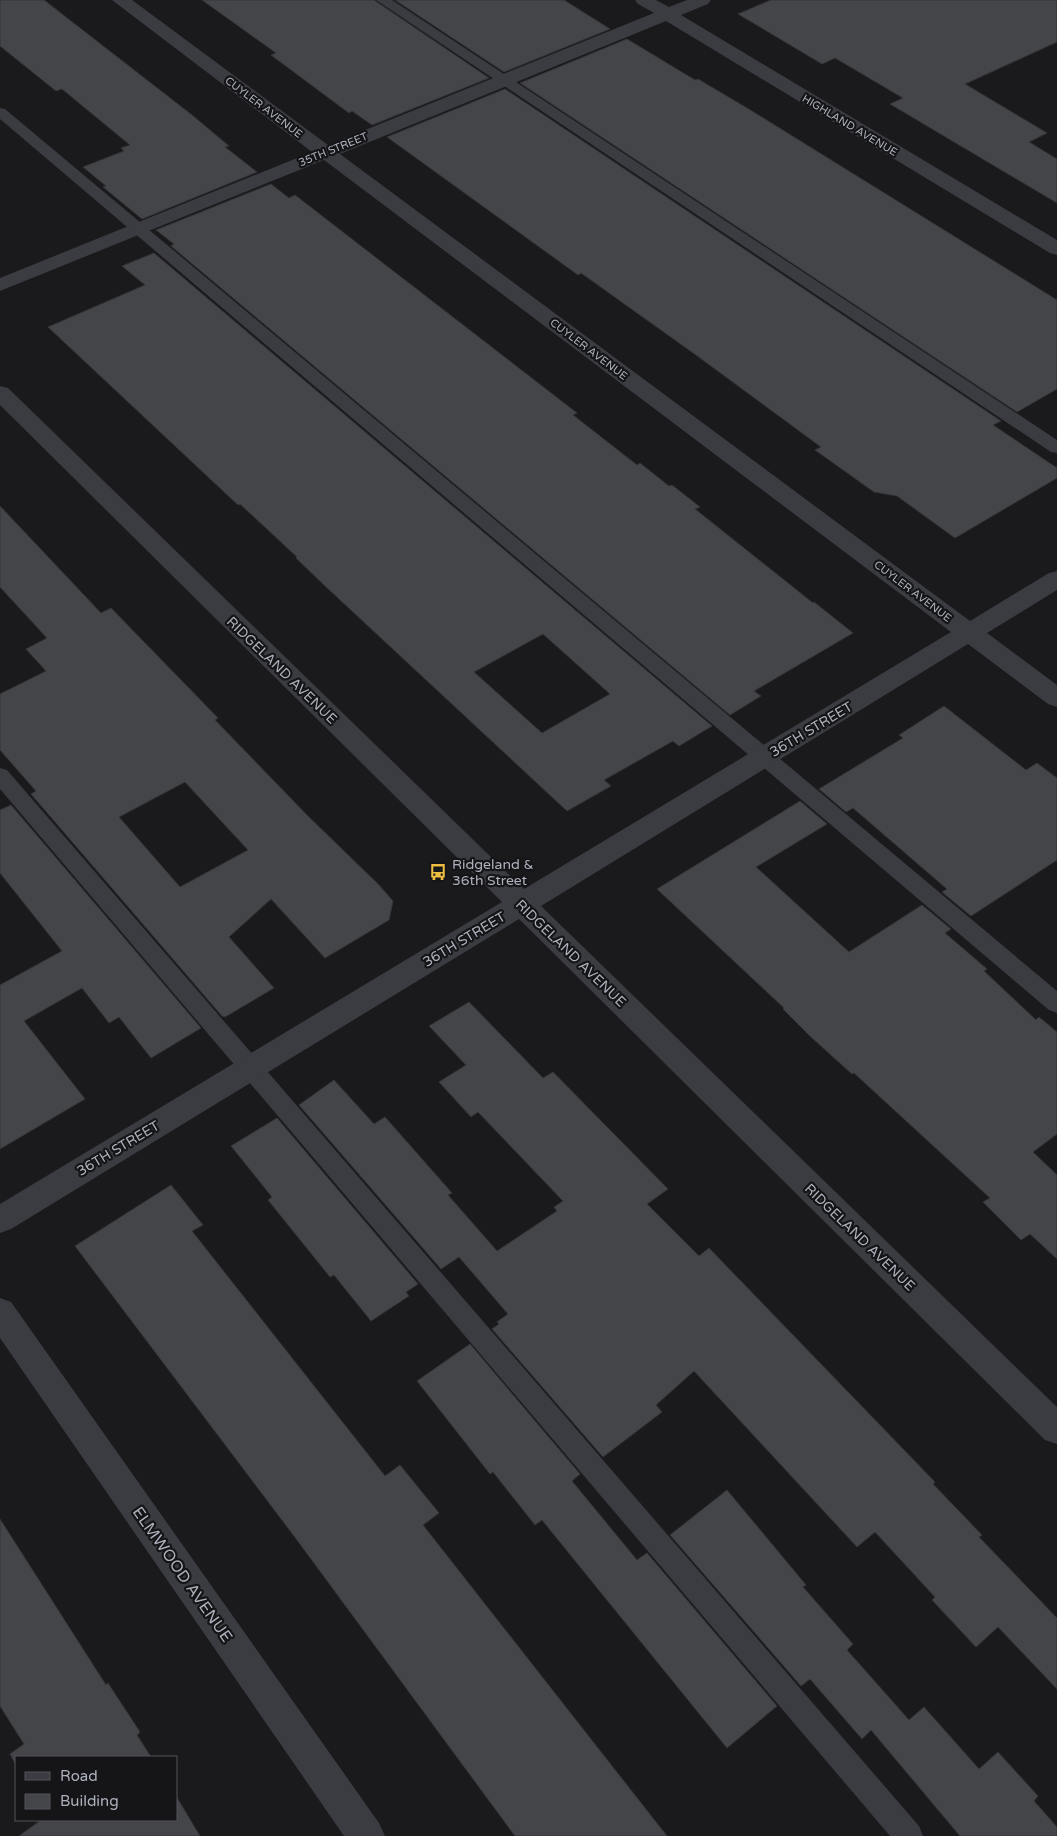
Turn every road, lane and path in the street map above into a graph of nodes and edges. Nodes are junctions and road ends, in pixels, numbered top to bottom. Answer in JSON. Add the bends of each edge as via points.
{"nodes":[{"id":1,"x":121,"y":0,"type":"edge"},
{"id":2,"x":383,"y":0,"type":"edge"},
{"id":3,"x":644,"y":0,"type":"edge"},
{"id":4,"x":702,"y":0,"type":"edge"},
{"id":5,"x":667,"y":14,"type":"junction"},
{"id":6,"x":505,"y":81,"type":"junction"},
{"id":7,"x":0,"y":112,"type":"edge"},
{"id":8,"x":326,"y":153,"type":"junction"},
{"id":9,"x":137,"y":229,"type":"junction"},
{"id":10,"x":1057,"y":249,"type":"edge"},
{"id":11,"x":0,"y":285,"type":"edge"},
{"id":12,"x":0,"y":393,"type":"edge"},
{"id":13,"x":1057,"y":448,"type":"edge"},
{"id":14,"x":1057,"y":580,"type":"edge"},
{"id":15,"x":969,"y":633,"type":"junction"},
{"id":16,"x":1057,"y":698,"type":"edge"},
{"id":17,"x":765,"y":756,"type":"junction"},
{"id":18,"x":0,"y":775,"type":"edge"},
{"id":19,"x":521,"y":904,"type":"junction"},
{"id":20,"x":1057,"y":1004,"type":"edge"},
{"id":21,"x":251,"y":1068,"type":"junction"},
{"id":22,"x":0,"y":1220,"type":"edge"},
{"id":23,"x":0,"y":1312,"type":"edge"},
{"id":24,"x":1057,"y":1429,"type":"edge"},
{"id":25,"x":366,"y":1836,"type":"edge"},
{"id":26,"x":909,"y":1836,"type":"edge"}],
"edges":[{"from":1,"to":8,"type":"street","name":"CUYLER AVENUE"},
{"from":2,"to":6,"type":"lane"},
{"from":3,"to":5,"type":"street","name":"HIGHLAND AVENUE"},
{"from":4,"to":5,"type":"street","name":"35TH STREET"},
{"from":5,"to":6,"type":"street","name":"35TH STREET"},
{"from":5,"to":10,"type":"street","name":"HIGHLAND AVENUE"},
{"from":6,"to":8,"type":"street","name":"35TH STREET"},
{"from":6,"to":13,"type":"lane"},
{"from":7,"to":9,"type":"lane"},
{"from":8,"to":9,"type":"street","name":"35TH STREET"},
{"from":8,"to":15,"type":"street","name":"CUYLER AVENUE"},
{"from":9,"to":11,"type":"street","name":"35TH STREET"},
{"from":9,"to":17,"type":"lane"},
{"from":12,"to":19,"type":"street","name":"RIDGELAND AVENUE"},
{"from":14,"to":15,"type":"street","name":"36TH STREET"},
{"from":15,"to":16,"type":"street","name":"CUYLER AVENUE"},
{"from":15,"to":17,"type":"street","name":"36TH STREET"},
{"from":17,"to":19,"type":"street","name":"36TH STREET"},
{"from":17,"to":20,"type":"lane"},
{"from":18,"to":21,"type":"lane"},
{"from":19,"to":21,"type":"street","name":"36TH STREET"},
{"from":19,"to":24,"type":"street","name":"RIDGELAND AVENUE"},
{"from":21,"to":22,"type":"street","name":"36TH STREET"},
{"from":21,"to":26,"type":"lane"},
{"from":23,"to":25,"type":"street","name":"ELMWOOD AVENUE"}]}
